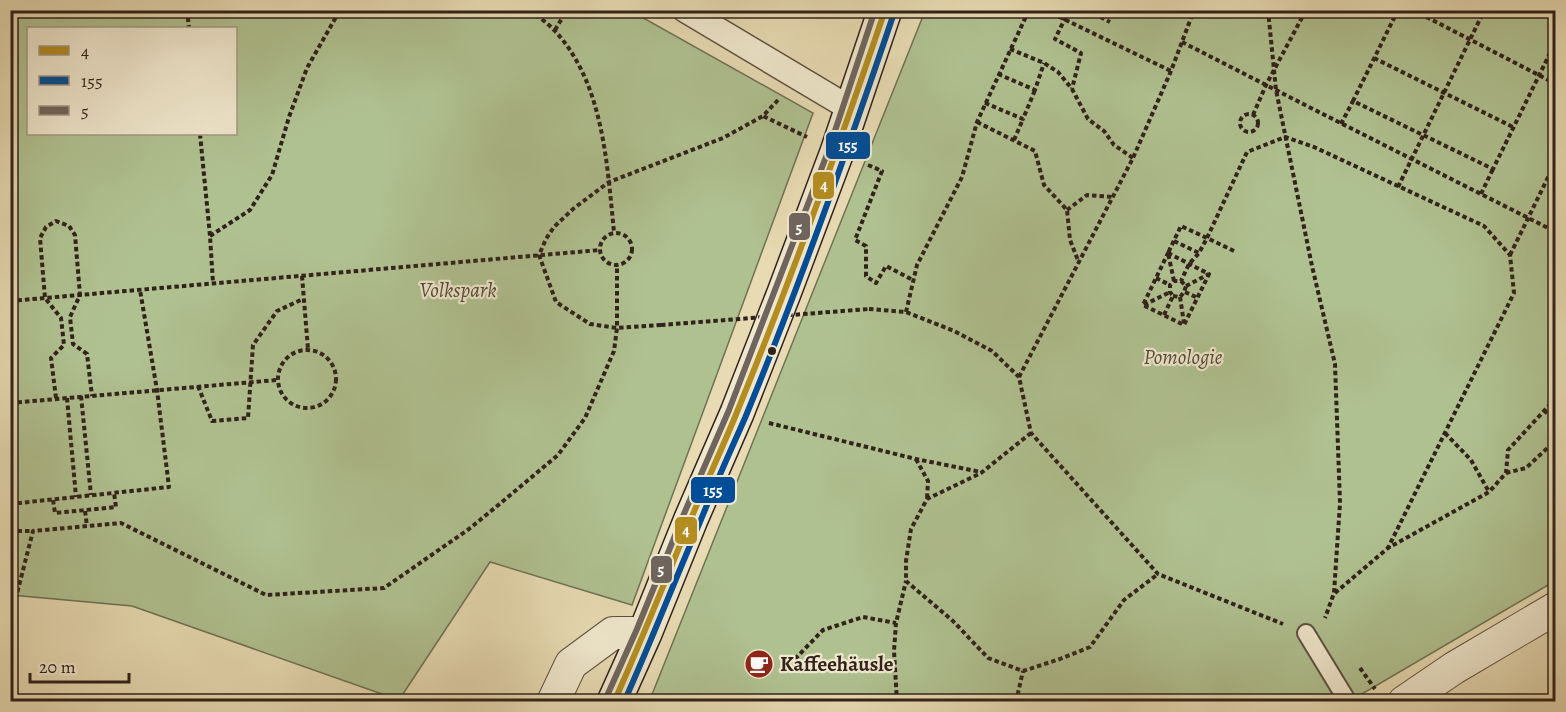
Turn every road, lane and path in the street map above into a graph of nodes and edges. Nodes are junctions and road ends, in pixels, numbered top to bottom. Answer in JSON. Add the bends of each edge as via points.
{"nodes":[{"id":1,"x":187,"y":10,"type":"edge"},
{"id":2,"x":340,"y":10,"type":"edge"},
{"id":3,"x":530,"y":10,"type":"edge"},
{"id":4,"x":567,"y":10,"type":"edge"},
{"id":5,"x":685,"y":10,"type":"edge"},
{"id":6,"x":885,"y":10,"type":"edge"},
{"id":7,"x":1029,"y":10,"type":"edge"},
{"id":8,"x":1045,"y":10,"type":"edge"},
{"id":9,"x":1069,"y":10,"type":"edge"},
{"id":10,"x":1086,"y":10,"type":"edge"},
{"id":11,"x":1194,"y":10,"type":"edge"},
{"id":12,"x":1268,"y":10,"type":"edge"},
{"id":13,"x":1306,"y":10,"type":"edge"},
{"id":14,"x":1398,"y":10,"type":"edge"},
{"id":15,"x":1413,"y":10,"type":"edge"},
{"id":16,"x":1512,"y":10,"type":"edge"},
{"id":17,"x":1539,"y":10,"type":"edge"},
{"id":18,"x":1481,"y":12,"type":"edge"},
{"id":19,"x":1556,"y":18,"type":"edge"},
{"id":20,"x":1064,"y":20,"type":"junction"},
{"id":21,"x":1110,"y":22,"type":"dead end"},
{"id":22,"x":189,"y":27,"type":"edge"},
{"id":23,"x":555,"y":30,"type":"junction"},
{"id":24,"x":1471,"y":39,"type":"junction"},
{"id":25,"x":1556,"y":41,"type":"edge"},
{"id":26,"x":1182,"y":42,"type":"junction"},
{"id":27,"x":1010,"y":49,"type":"junction"},
{"id":28,"x":1374,"y":58,"type":"junction"},
{"id":29,"x":1044,"y":63,"type":"junction"},
{"id":30,"x":1171,"y":71,"type":"junction"},
{"id":31,"x":1274,"y":72,"type":"junction"},
{"id":32,"x":998,"y":74,"type":"junction"},
{"id":33,"x":1539,"y":75,"type":"junction"},
{"id":34,"x":1556,"y":84,"type":"edge"},
{"id":35,"x":1266,"y":85,"type":"junction"},
{"id":36,"x":1072,"y":89,"type":"junction"},
{"id":37,"x":1035,"y":90,"type":"junction"},
{"id":38,"x":1276,"y":90,"type":"junction"},
{"id":39,"x":1445,"y":93,"type":"junction"},
{"id":40,"x":1353,"y":101,"type":"junction"},
{"id":41,"x":986,"y":103,"type":"junction"},
{"id":42,"x":851,"y":109,"type":"junction"},
{"id":43,"x":1254,"y":115,"type":"junction"},
{"id":44,"x":763,"y":116,"type":"dead end"},
{"id":45,"x":1023,"y":119,"type":"junction"},
{"id":46,"x":977,"y":122,"type":"junction"},
{"id":47,"x":1341,"y":123,"type":"junction"},
{"id":48,"x":1513,"y":127,"type":"junction"},
{"id":49,"x":200,"y":135,"type":"edge"},
{"id":50,"x":1423,"y":135,"type":"junction"},
{"id":51,"x":1286,"y":137,"type":"junction"},
{"id":52,"x":1014,"y":141,"type":"junction"},
{"id":53,"x":1132,"y":158,"type":"junction"},
{"id":54,"x":1412,"y":159,"type":"junction"},
{"id":55,"x":1556,"y":161,"type":"edge"},
{"id":56,"x":1493,"y":169,"type":"junction"},
{"id":57,"x":609,"y":182,"type":"junction"},
{"id":58,"x":1398,"y":187,"type":"junction"},
{"id":59,"x":1481,"y":194,"type":"junction"},
{"id":60,"x":1113,"y":197,"type":"junction"},
{"id":61,"x":1067,"y":210,"type":"junction"},
{"id":62,"x":1527,"y":217,"type":"junction"},
{"id":63,"x":615,"y":232,"type":"junction"},
{"id":64,"x":1556,"y":232,"type":"edge"},
{"id":65,"x":210,"y":236,"type":"junction"},
{"id":66,"x":1207,"y":238,"type":"junction"},
{"id":67,"x":855,"y":240,"type":"dead end"},
{"id":68,"x":1174,"y":241,"type":"junction"},
{"id":69,"x":600,"y":250,"type":"junction"},
{"id":70,"x":1234,"y":251,"type":"dead end"},
{"id":71,"x":1168,"y":254,"type":"junction"},
{"id":72,"x":1199,"y":254,"type":"junction"},
{"id":73,"x":540,"y":255,"type":"junction"},
{"id":74,"x":1510,"y":255,"type":"junction"},
{"id":75,"x":1079,"y":263,"type":"junction"},
{"id":76,"x":1189,"y":264,"type":"junction"},
{"id":77,"x":617,"y":265,"type":"junction"},
{"id":78,"x":1209,"y":274,"type":"junction"},
{"id":79,"x":302,"y":276,"type":"junction"},
{"id":80,"x":1156,"y":278,"type":"junction"},
{"id":81,"x":913,"y":280,"type":"junction"},
{"id":82,"x":1181,"y":281,"type":"junction"},
{"id":83,"x":213,"y":283,"type":"junction"},
{"id":84,"x":1172,"y":283,"type":"junction"},
{"id":85,"x":1186,"y":286,"type":"junction"},
{"id":86,"x":140,"y":290,"type":"junction"},
{"id":87,"x":1184,"y":292,"type":"junction"},
{"id":88,"x":1172,"y":294,"type":"junction"},
{"id":89,"x":80,"y":295,"type":"junction"},
{"id":90,"x":1180,"y":297,"type":"junction"},
{"id":91,"x":45,"y":298,"type":"junction"},
{"id":92,"x":1198,"y":298,"type":"junction"},
{"id":93,"x":303,"y":299,"type":"junction"},
{"id":94,"x":10,"y":301,"type":"edge"},
{"id":95,"x":1143,"y":305,"type":"junction"},
{"id":96,"x":906,"y":312,"type":"junction"},
{"id":97,"x":1164,"y":315,"type":"junction"},
{"id":98,"x":1184,"y":325,"type":"junction"},
{"id":99,"x":617,"y":328,"type":"junction"},
{"id":100,"x":308,"y":349,"type":"junction"},
{"id":101,"x":1019,"y":377,"type":"junction"},
{"id":102,"x":277,"y":380,"type":"junction"},
{"id":103,"x":250,"y":382,"type":"junction"},
{"id":104,"x":198,"y":386,"type":"junction"},
{"id":105,"x":158,"y":390,"type":"junction"},
{"id":106,"x":81,"y":396,"type":"junction"},
{"id":107,"x":92,"y":396,"type":"junction"},
{"id":108,"x":56,"y":398,"type":"junction"},
{"id":109,"x":67,"y":398,"type":"junction"},
{"id":110,"x":1556,"y":398,"type":"edge"},
{"id":111,"x":10,"y":403,"type":"edge"},
{"id":112,"x":1544,"y":410,"type":"junction"},
{"id":113,"x":737,"y":413,"type":"junction"},
{"id":114,"x":1556,"y":423,"type":"edge"},
{"id":115,"x":1031,"y":433,"type":"junction"},
{"id":116,"x":1445,"y":433,"type":"junction"},
{"id":117,"x":1556,"y":440,"type":"edge"},
{"id":118,"x":916,"y":459,"type":"junction"},
{"id":119,"x":981,"y":472,"type":"junction"},
{"id":120,"x":1506,"y":472,"type":"junction"},
{"id":121,"x":1489,"y":492,"type":"junction"},
{"id":122,"x":114,"y":493,"type":"junction"},
{"id":123,"x":91,"y":495,"type":"junction"},
{"id":124,"x":76,"y":497,"type":"junction"},
{"id":125,"x":927,"y":499,"type":"junction"},
{"id":126,"x":53,"y":500,"type":"junction"},
{"id":127,"x":10,"y":504,"type":"edge"},
{"id":128,"x":85,"y":511,"type":"junction"},
{"id":129,"x":87,"y":526,"type":"junction"},
{"id":130,"x":10,"y":531,"type":"edge"},
{"id":131,"x":33,"y":531,"type":"junction"},
{"id":132,"x":1388,"y":548,"type":"junction"},
{"id":133,"x":1158,"y":574,"type":"junction"},
{"id":134,"x":906,"y":581,"type":"junction"},
{"id":135,"x":1556,"y":608,"type":"edge"},
{"id":136,"x":10,"y":621,"type":"edge"},
{"id":137,"x":896,"y":623,"type":"junction"},
{"id":138,"x":645,"y":633,"type":"junction"},
{"id":139,"x":1306,"y":633,"type":"joint"},
{"id":140,"x":795,"y":659,"type":"dead end"},
{"id":141,"x":1023,"y":670,"type":"junction"},
{"id":142,"x":554,"y":702,"type":"edge"},
{"id":143,"x":614,"y":702,"type":"edge"},
{"id":144,"x":897,"y":702,"type":"edge"},
{"id":145,"x":1016,"y":702,"type":"edge"},
{"id":146,"x":1348,"y":702,"type":"edge"},
{"id":147,"x":1404,"y":702,"type":"edge"}],
"edges":[{"from":1,"to":22,"type":"path"},
{"from":2,"to":65,"type":"path","via":[[307,68],[272,176],[250,210]]},
{"from":3,"to":23,"type":"path"},
{"from":4,"to":23,"type":"path"},
{"from":5,"to":42,"type":"street"},
{"from":6,"to":42,"type":"main road"},
{"from":7,"to":27,"type":"path"},
{"from":8,"to":20,"type":"path"},
{"from":9,"to":20,"type":"path"},
{"from":10,"to":21,"type":"path"},
{"from":11,"to":26,"type":"path"},
{"from":12,"to":31,"type":"path"},
{"from":13,"to":31,"type":"path"},
{"from":14,"to":28,"type":"path"},
{"from":15,"to":24,"type":"path"},
{"from":16,"to":18,"type":"path","via":[[1500,16]]},
{"from":17,"to":19,"type":"path"},
{"from":18,"to":24,"type":"path"},
{"from":20,"to":30,"type":"path"},
{"from":20,"to":36,"type":"path","via":[[1055,39],[1082,53]]},
{"from":23,"to":57,"type":"path","via":[[578,63],[595,107]]},
{"from":24,"to":33,"type":"path"},
{"from":24,"to":39,"type":"path"},
{"from":25,"to":33,"type":"path"},
{"from":26,"to":30,"type":"path"},
{"from":26,"to":35,"type":"path"},
{"from":27,"to":29,"type":"path"},
{"from":27,"to":32,"type":"path"},
{"from":28,"to":39,"type":"path"},
{"from":28,"to":40,"type":"path"},
{"from":29,"to":36,"type":"path"},
{"from":29,"to":37,"type":"path"},
{"from":30,"to":53,"type":"path"},
{"from":31,"to":35,"type":"path"},
{"from":31,"to":38,"type":"path"},
{"from":32,"to":37,"type":"path"},
{"from":32,"to":41,"type":"path"},
{"from":33,"to":34,"type":"path"},
{"from":33,"to":48,"type":"path"},
{"from":35,"to":38,"type":"path"},
{"from":35,"to":43,"type":"path"},
{"from":36,"to":53,"type":"path","via":[[1088,119]]},
{"from":37,"to":45,"type":"path"},
{"from":38,"to":47,"type":"path"},
{"from":38,"to":51,"type":"path"},
{"from":39,"to":48,"type":"path"},
{"from":39,"to":50,"type":"path"},
{"from":40,"to":47,"type":"path"},
{"from":40,"to":50,"type":"path"},
{"from":41,"to":45,"type":"path"},
{"from":41,"to":46,"type":"path"},
{"from":42,"to":113,"type":"main road"},
{"from":43,"to":43,"type":"path","via":[[1258,126],[1246,132],[1240,125],[1242,117]]},
{"from":44,"to":57,"type":"path","via":[[723,138]]},
{"from":45,"to":52,"type":"path"},
{"from":46,"to":52,"type":"path"},
{"from":46,"to":81,"type":"path","via":[[962,177]]},
{"from":47,"to":54,"type":"path"},
{"from":48,"to":56,"type":"path"},
{"from":49,"to":65,"type":"path"},
{"from":50,"to":54,"type":"path"},
{"from":50,"to":56,"type":"path"},
{"from":51,"to":58,"type":"path"},
{"from":51,"to":66,"type":"path","via":[[1247,152]]},
{"from":51,"to":132,"type":"path","via":[[1335,364],[1340,504],[1334,593]]},
{"from":52,"to":61,"type":"path","via":[[1035,151],[1044,185]]},
{"from":53,"to":60,"type":"path"},
{"from":54,"to":58,"type":"path"},
{"from":54,"to":59,"type":"path"},
{"from":55,"to":62,"type":"path"},
{"from":56,"to":59,"type":"path"},
{"from":57,"to":63,"type":"path"},
{"from":57,"to":73,"type":"path","via":[[554,228]]},
{"from":58,"to":74,"type":"path","via":[[1484,226]]},
{"from":59,"to":62,"type":"path"},
{"from":60,"to":61,"type":"path","via":[[1087,195]]},
{"from":60,"to":75,"type":"path"},
{"from":61,"to":75,"type":"path","via":[[1070,240]]},
{"from":62,"to":64,"type":"path"},
{"from":62,"to":74,"type":"path"},
{"from":63,"to":69,"type":"path","via":[[603,238]]},
{"from":63,"to":77,"type":"path","via":[[627,237],[631,246],[630,256]]},
{"from":65,"to":83,"type":"path"},
{"from":66,"to":68,"type":"path","via":[[1181,226]]},
{"from":66,"to":70,"type":"path"},
{"from":66,"to":72,"type":"path"},
{"from":67,"to":81,"type":"path","via":[[866,246],[866,276],[876,283],[886,266]]},
{"from":68,"to":71,"type":"path"},
{"from":68,"to":72,"type":"path"},
{"from":69,"to":73,"type":"path"},
{"from":69,"to":77,"type":"path","via":[[607,262]]},
{"from":71,"to":76,"type":"path"},
{"from":71,"to":80,"type":"path"},
{"from":71,"to":84,"type":"path"},
{"from":72,"to":76,"type":"path"},
{"from":73,"to":79,"type":"path"},
{"from":73,"to":99,"type":"path","via":[[556,302],[590,324]]},
{"from":74,"to":116,"type":"path","via":[[1514,293]]},
{"from":75,"to":101,"type":"path"},
{"from":76,"to":78,"type":"path"},
{"from":76,"to":82,"type":"path"},
{"from":77,"to":99,"type":"path"},
{"from":78,"to":85,"type":"path"},
{"from":78,"to":92,"type":"path"},
{"from":79,"to":83,"type":"path"},
{"from":79,"to":93,"type":"path"},
{"from":80,"to":84,"type":"path"},
{"from":80,"to":95,"type":"path"},
{"from":81,"to":96,"type":"path"},
{"from":82,"to":84,"type":"path"},
{"from":82,"to":85,"type":"path"},
{"from":83,"to":86,"type":"path"},
{"from":84,"to":88,"type":"path"},
{"from":85,"to":87,"type":"path"},
{"from":86,"to":89,"type":"path"},
{"from":86,"to":105,"type":"path"},
{"from":87,"to":90,"type":"path"},
{"from":87,"to":92,"type":"path"},
{"from":88,"to":90,"type":"path"},
{"from":88,"to":95,"type":"path"},
{"from":88,"to":97,"type":"path"},
{"from":89,"to":91,"type":"path"},
{"from":89,"to":91,"type":"path","via":[[75,235],[69,226],[56,221],[46,227],[40,238]]},
{"from":89,"to":107,"type":"path","via":[[70,316],[73,344],[87,354]]},
{"from":90,"to":98,"type":"path"},
{"from":91,"to":94,"type":"path"},
{"from":91,"to":108,"type":"path","via":[[61,318],[64,345],[51,358]]},
{"from":92,"to":98,"type":"path"},
{"from":93,"to":100,"type":"path"},
{"from":93,"to":103,"type":"path","via":[[277,311],[253,345]]},
{"from":95,"to":97,"type":"path"},
{"from":96,"to":99,"type":"path","bridge":true,"via":[[868,309]]},
{"from":96,"to":101,"type":"path","via":[[992,351]]},
{"from":97,"to":98,"type":"path"},
{"from":99,"to":129,"type":"path","via":[[615,351],[585,418],[558,455],[469,530],[384,588],[266,595],[122,523]]},
{"from":100,"to":102,"type":"path","via":[[286,358]]},
{"from":100,"to":102,"type":"path","via":[[333,364],[337,379],[333,393],[322,405],[292,405]]},
{"from":101,"to":115,"type":"path"},
{"from":102,"to":103,"type":"path"},
{"from":103,"to":104,"type":"path"},
{"from":103,"to":104,"type":"path","via":[[248,418],[212,420]]},
{"from":104,"to":105,"type":"path"},
{"from":105,"to":107,"type":"path"},
{"from":105,"to":122,"type":"path","via":[[169,487]]},
{"from":106,"to":107,"type":"path"},
{"from":106,"to":109,"type":"path"},
{"from":106,"to":123,"type":"path"},
{"from":108,"to":109,"type":"path"},
{"from":108,"to":111,"type":"path"},
{"from":109,"to":124,"type":"path"},
{"from":110,"to":112,"type":"path"},
{"from":112,"to":114,"type":"path"},
{"from":112,"to":120,"type":"path","via":[[1508,450]]},
{"from":113,"to":118,"type":"path"},
{"from":113,"to":138,"type":"main road"},
{"from":115,"to":119,"type":"path"},
{"from":115,"to":133,"type":"path"},
{"from":116,"to":121,"type":"path","via":[[1471,460]]},
{"from":116,"to":132,"type":"path"},
{"from":117,"to":120,"type":"path","via":[[1526,468]]},
{"from":118,"to":119,"type":"path"},
{"from":118,"to":125,"type":"path","via":[[928,481]]},
{"from":119,"to":125,"type":"path"},
{"from":120,"to":121,"type":"path"},
{"from":121,"to":132,"type":"path"},
{"from":122,"to":123,"type":"path"},
{"from":122,"to":128,"type":"path","via":[[116,507]]},
{"from":123,"to":124,"type":"path"},
{"from":124,"to":126,"type":"path"},
{"from":125,"to":134,"type":"path","via":[[911,529]]},
{"from":126,"to":127,"type":"path"},
{"from":126,"to":128,"type":"path","via":[[55,513]]},
{"from":128,"to":129,"type":"path"},
{"from":129,"to":131,"type":"path"},
{"from":130,"to":131,"type":"path"},
{"from":131,"to":136,"type":"path"},
{"from":133,"to":139,"type":"path"},
{"from":133,"to":141,"type":"path","via":[[1124,600],[1090,647]]},
{"from":134,"to":137,"type":"path"},
{"from":134,"to":141,"type":"path","via":[[953,621],[988,658]]},
{"from":135,"to":147,"type":"street"},
{"from":137,"to":140,"type":"path","via":[[863,617],[823,630]]},
{"from":137,"to":144,"type":"path"},
{"from":138,"to":142,"type":"street","via":[[613,633],[571,664]]},
{"from":138,"to":143,"type":"main road"},
{"from":139,"to":146,"type":"lane"},
{"from":141,"to":145,"type":"path"}]}
